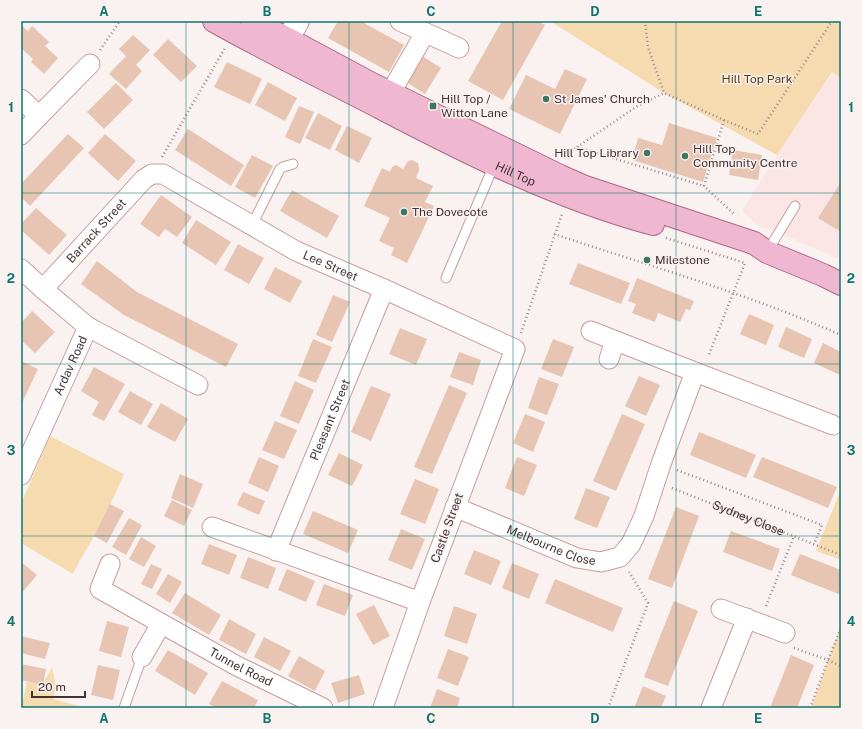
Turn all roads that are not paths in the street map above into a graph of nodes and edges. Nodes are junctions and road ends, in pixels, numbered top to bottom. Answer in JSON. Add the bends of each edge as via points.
{"nodes":[{"id":1,"x":214,"y":21,"type":"edge"},
{"id":2,"x":400,"y":21,"type":"edge"},
{"id":3,"x":243,"y":27,"type":"edge"},
{"id":4,"x":425,"y":33,"type":"junction"},
{"id":5,"x":288,"y":38,"type":"edge"},
{"id":6,"x":459,"y":48,"type":"dead end"},
{"id":7,"x":90,"y":64,"type":"road end"},
{"id":8,"x":21,"y":99,"type":"edge"},
{"id":9,"x":386,"y":101,"type":"junction"},
{"id":10,"x":39,"y":116,"type":"junction"},
{"id":11,"x":21,"y":136,"type":"edge"},
{"id":12,"x":293,"y":164,"type":"dead end"},
{"id":13,"x":494,"y":165,"type":"junction"},
{"id":14,"x":152,"y":174,"type":"joint"},
{"id":15,"x":795,"y":206,"type":"dead end"},
{"id":16,"x":252,"y":225,"type":"junction"},
{"id":17,"x":767,"y":252,"type":"junction"},
{"id":18,"x":21,"y":269,"type":"edge"},
{"id":19,"x":446,"y":278,"type":"dead end"},
{"id":20,"x":841,"y":284,"type":"edge"},
{"id":21,"x":42,"y":289,"type":"junction"},
{"id":22,"x":384,"y":289,"type":"junction"},
{"id":23,"x":88,"y":327,"type":"junction"},
{"id":24,"x":591,"y":331,"type":"dead end"},
{"id":25,"x":615,"y":341,"type":"junction"},
{"id":26,"x":515,"y":349,"type":"joint"},
{"id":27,"x":609,"y":359,"type":"dead end"},
{"id":28,"x":698,"y":373,"type":"junction"},
{"id":29,"x":198,"y":385,"type":"dead end"},
{"id":30,"x":833,"y":424,"type":"dead end"},
{"id":31,"x":21,"y":475,"type":"edge"},
{"id":32,"x":455,"y":507,"type":"junction"},
{"id":33,"x":212,"y":527,"type":"dead end"},
{"id":34,"x":276,"y":550,"type":"junction"},
{"id":35,"x":110,"y":564,"type":"dead end"},
{"id":36,"x":420,"y":602,"type":"junction"},
{"id":37,"x":721,"y":608,"type":"dead end"},
{"id":38,"x":753,"y":620,"type":"junction"},
{"id":39,"x":161,"y":624,"type":"junction"},
{"id":40,"x":788,"y":640,"type":"road end"},
{"id":41,"x":142,"y":657,"type":"joint"},
{"id":42,"x":124,"y":708,"type":"edge"},
{"id":43,"x":323,"y":708,"type":"edge"},
{"id":44,"x":383,"y":708,"type":"edge"},
{"id":45,"x":711,"y":708,"type":"edge"}],
"edges":[{"from":1,"to":3,"type":"main road","name":"Hill Top"},
{"from":2,"to":4,"type":"street"},
{"from":3,"to":5,"type":"main road","name":"Hill Top"},
{"from":4,"to":6,"type":"street"},
{"from":4,"to":9,"type":"street"},
{"from":5,"to":9,"type":"main road","name":"Hill Top"},
{"from":7,"to":10,"type":"street"},
{"from":8,"to":10,"type":"street"},
{"from":9,"to":13,"type":"main road","name":"Hill Top","via":[[411,124]]},
{"from":9,"to":17,"type":"main road","name":"Hill Top","via":[[585,187],[754,243]]},
{"from":10,"to":11,"type":"street"},
{"from":12,"to":16,"type":"lane","via":[[280,169]]},
{"from":13,"to":17,"type":"main road","name":"Hill Top","via":[[568,197],[624,216],[750,250]]},
{"from":13,"to":19,"type":"lane"},
{"from":14,"to":16,"type":"street","name":"Lee Street","via":[[163,174]]},
{"from":14,"to":21,"type":"street","name":"Barrack Street","via":[[144,179]]},
{"from":15,"to":17,"type":"lane"},
{"from":16,"to":22,"type":"street","name":"Lee Street","via":[[296,251]]},
{"from":17,"to":20,"type":"main road","name":"Hill Top"},
{"from":18,"to":21,"type":"street"},
{"from":21,"to":23,"type":"street"},
{"from":22,"to":26,"type":"street","name":"Lee Street"},
{"from":22,"to":34,"type":"street","name":"Pleasant Street"},
{"from":23,"to":29,"type":"street","name":"Ardav Road"},
{"from":23,"to":31,"type":"street","name":"Ardav Road"},
{"from":24,"to":25,"type":"street"},
{"from":25,"to":27,"type":"street"},
{"from":25,"to":28,"type":"street"},
{"from":26,"to":32,"type":"street","name":"Castle Street"},
{"from":28,"to":30,"type":"street"},
{"from":28,"to":32,"type":"street","name":"Melbourne Close","via":[[658,472],[644,516],[631,544],[620,557],[601,562],[577,558]]},
{"from":32,"to":36,"type":"street","name":"Castle Street"},
{"from":33,"to":34,"type":"street"},
{"from":34,"to":36,"type":"street"},
{"from":35,"to":39,"type":"street","name":"Tunnel Road","via":[[100,589]]},
{"from":36,"to":44,"type":"street","name":"Castle Street"},
{"from":37,"to":38,"type":"street"},
{"from":38,"to":40,"type":"street"},
{"from":38,"to":45,"type":"street"},
{"from":39,"to":41,"type":"street"},
{"from":39,"to":43,"type":"street","name":"Tunnel Road"},
{"from":41,"to":42,"type":"lane"}]}
